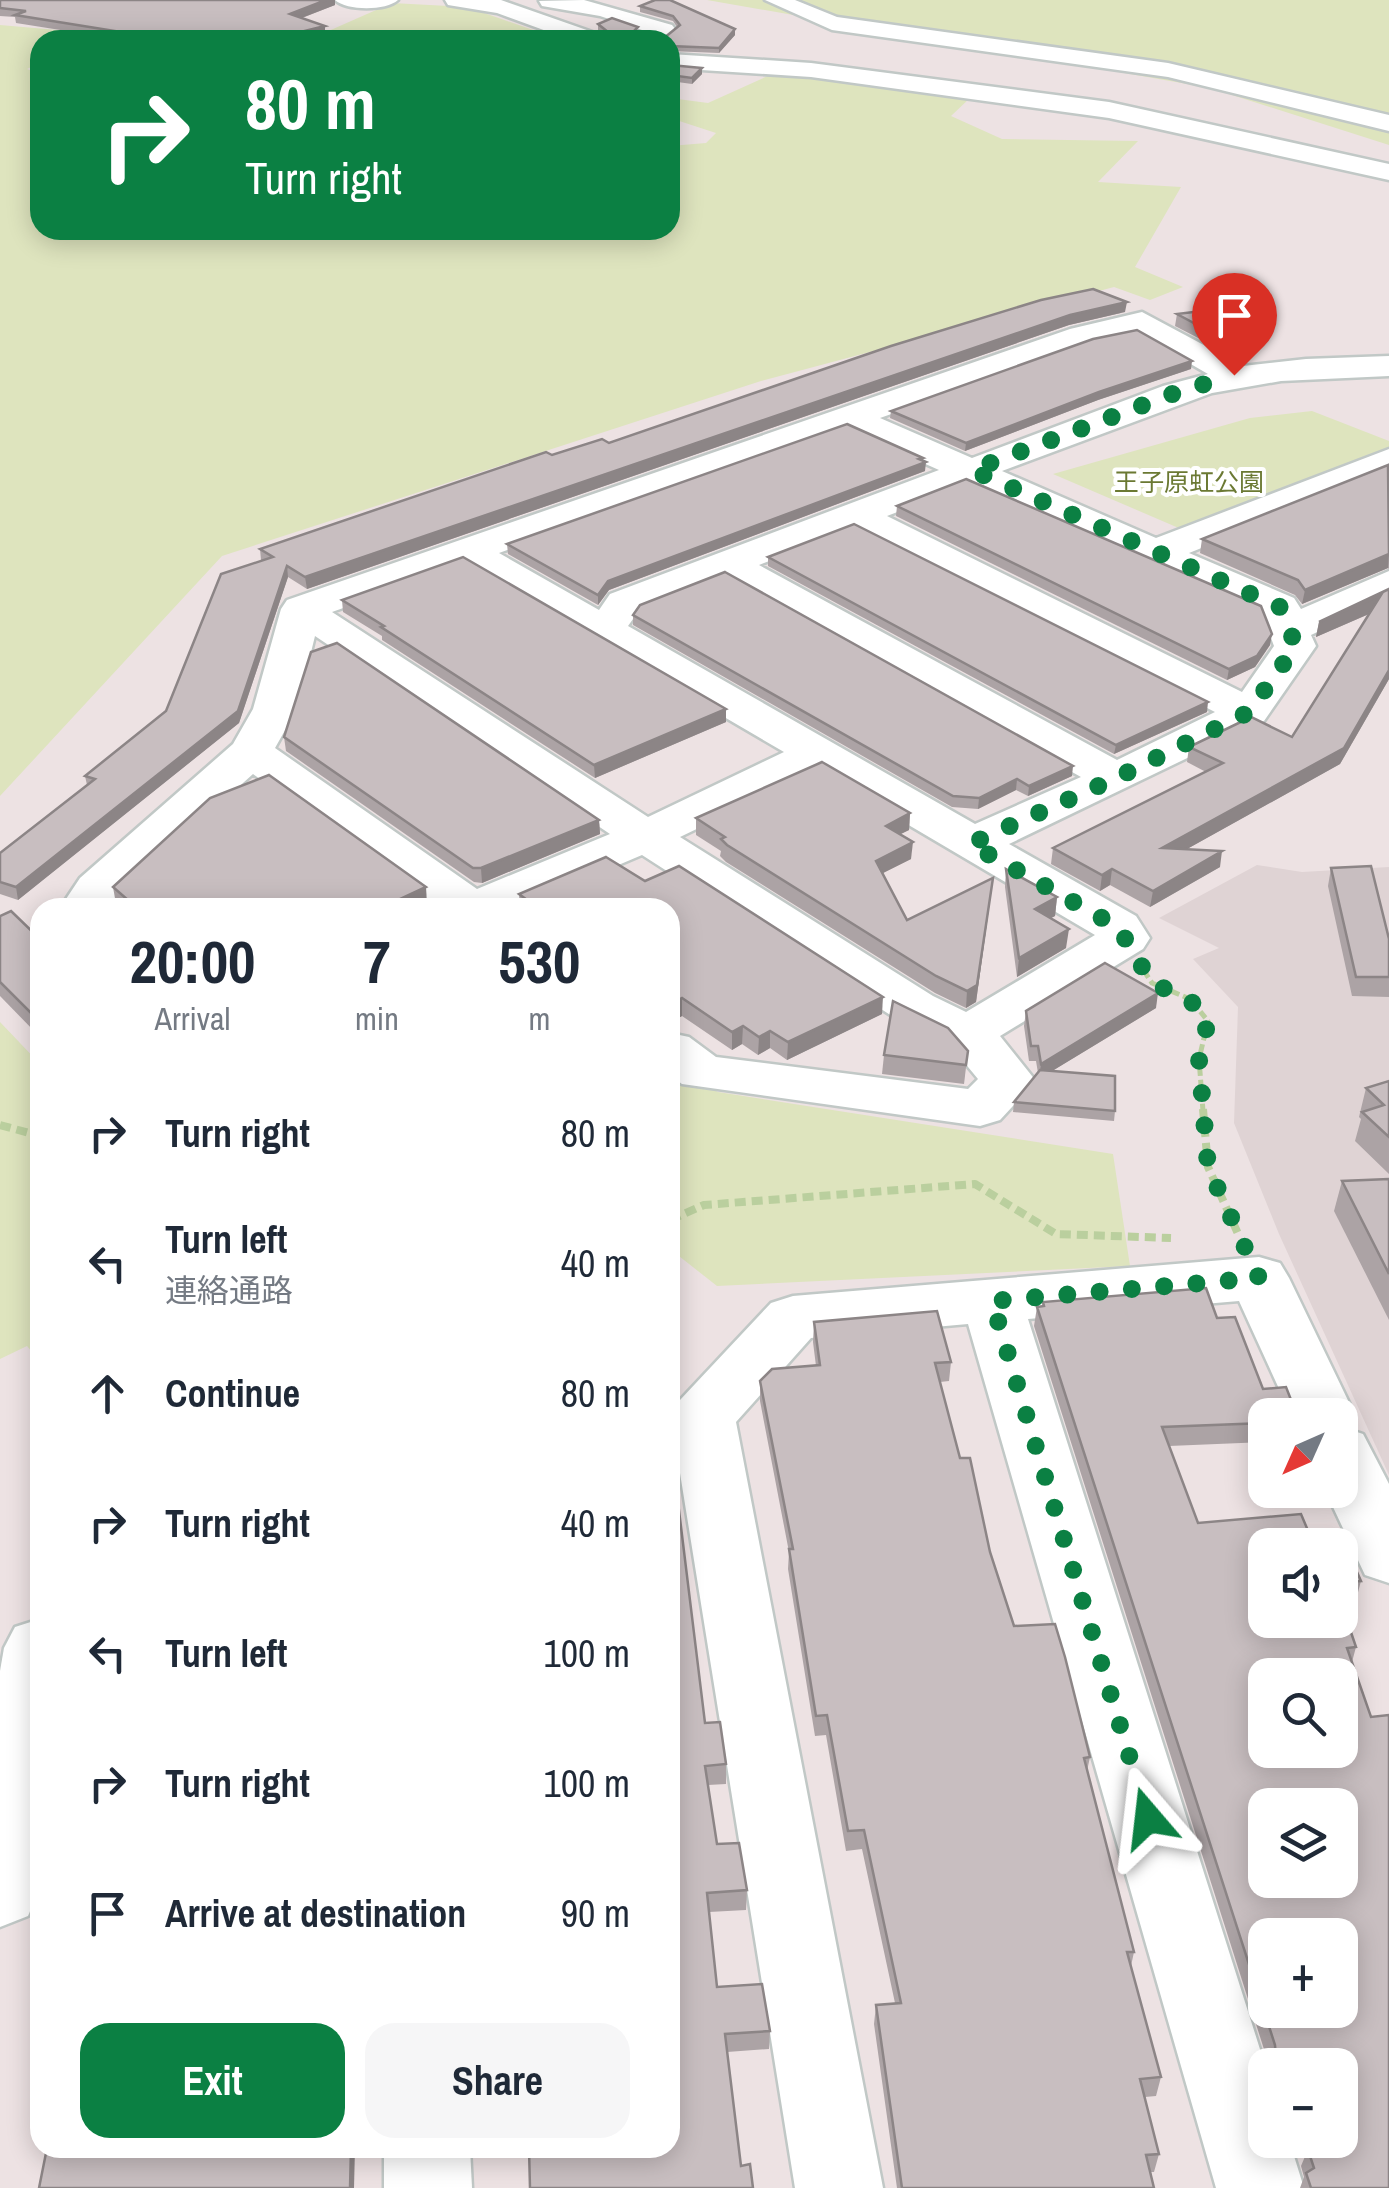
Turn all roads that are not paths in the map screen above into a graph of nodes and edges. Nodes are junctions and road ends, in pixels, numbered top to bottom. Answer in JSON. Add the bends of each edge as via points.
{"nodes":[{"id":1,"x":346,"y":0,"type":"edge"},
{"id":2,"x":386,"y":0,"type":"edge"},
{"id":3,"x":456,"y":0,"type":"edge"},
{"id":4,"x":546,"y":0,"type":"edge"},
{"id":5,"x":776,"y":0,"type":"edge"},
{"id":6,"x":565,"y":30,"type":"edge"},
{"id":7,"x":664,"y":30,"type":"edge"},
{"id":8,"x":871,"y":30,"type":"junction"},
{"id":9,"x":680,"y":62,"type":"edge"},
{"id":10,"x":778,"y":67,"type":"junction"},
{"id":11,"x":1389,"y":123,"type":"edge"},
{"id":12,"x":1389,"y":172,"type":"edge"},
{"id":13,"x":1389,"y":366,"type":"edge"},
{"id":14,"x":1234,"y":375,"type":"junction"},
{"id":15,"x":846,"y":416,"type":"junction"},
{"id":16,"x":1389,"y":460,"type":"edge"},
{"id":17,"x":972,"y":470,"type":"junction"},
{"id":18,"x":854,"y":514,"type":"junction"},
{"id":19,"x":466,"y":550,"type":"junction"},
{"id":20,"x":1156,"y":552,"type":"junction"},
{"id":21,"x":725,"y":562,"type":"junction"},
{"id":22,"x":1389,"y":583,"type":"edge"},
{"id":23,"x":300,"y":610,"type":"junction"},
{"id":24,"x":1292,"y":629,"type":"junction"},
{"id":25,"x":605,"y":630,"type":"junction"},
{"id":26,"x":1249,"y":712,"type":"junction"},
{"id":27,"x":251,"y":752,"type":"junction"},
{"id":28,"x":815,"y":754,"type":"junction"},
{"id":29,"x":1116,"y":778,"type":"junction"},
{"id":30,"x":645,"y":836,"type":"junction"},
{"id":31,"x":970,"y":844,"type":"junction"},
{"id":32,"x":90,"y":898,"type":"edge"},
{"id":33,"x":459,"y":898,"type":"edge"},
{"id":34,"x":497,"y":898,"type":"edge"},
{"id":35,"x":968,"y":1033,"type":"junction"},
{"id":36,"x":680,"y":1057,"type":"edge"},
{"id":37,"x":992,"y":1301,"type":"junction"},
{"id":38,"x":1315,"y":1398,"type":"edge"},
{"id":39,"x":687,"y":1431,"type":"edge"},
{"id":40,"x":1358,"y":1490,"type":"edge"},
{"id":41,"x":1389,"y":1556,"type":"edge"},
{"id":42,"x":30,"y":1709,"type":"edge"},
{"id":43,"x":0,"y":1891,"type":"edge"},
{"id":44,"x":427,"y":2158,"type":"edge"},
{"id":45,"x":428,"y":2188,"type":"edge"},
{"id":46,"x":839,"y":2188,"type":"edge"},
{"id":47,"x":1260,"y":2188,"type":"edge"}],
"edges":[{"from":1,"to":2,"type":"street"},
{"from":3,"to":6,"type":"street","via":[[501,7]]},
{"from":4,"to":7,"type":"street"},
{"from":5,"to":8,"type":"street","via":[[808,16]]},
{"from":8,"to":10,"type":"street"},
{"from":8,"to":11,"type":"street","via":[[1168,70]]},
{"from":9,"to":10,"type":"street"},
{"from":10,"to":12,"type":"street","via":[[1136,114]]},
{"from":13,"to":14,"type":"street"},
{"from":14,"to":15,"type":"street","via":[[1142,322],[1081,336]]},
{"from":14,"to":17,"type":"street"},
{"from":15,"to":17,"type":"street"},
{"from":15,"to":19,"type":"street"},
{"from":16,"to":20,"type":"street"},
{"from":17,"to":18,"type":"street"},
{"from":17,"to":20,"type":"street"},
{"from":18,"to":21,"type":"street"},
{"from":18,"to":26,"type":"street"},
{"from":19,"to":23,"type":"street"},
{"from":19,"to":25,"type":"street"},
{"from":20,"to":24,"type":"street","via":[[1280,607]]},
{"from":21,"to":25,"type":"street","via":[[624,602]]},
{"from":21,"to":29,"type":"street"},
{"from":22,"to":24,"type":"street"},
{"from":23,"to":27,"type":"street","via":[[275,709]]},
{"from":23,"to":30,"type":"street"},
{"from":24,"to":26,"type":"street","via":[[1296,646]]},
{"from":25,"to":28,"type":"street"},
{"from":26,"to":29,"type":"street"},
{"from":27,"to":32,"type":"street"},
{"from":27,"to":33,"type":"street"},
{"from":28,"to":30,"type":"street"},
{"from":28,"to":31,"type":"street"},
{"from":29,"to":31,"type":"street"},
{"from":30,"to":34,"type":"street"},
{"from":30,"to":35,"type":"street","via":[[914,1007]]},
{"from":31,"to":35,"type":"street","via":[[1118,927],[1125,938]]},
{"from":35,"to":36,"type":"street","via":[[1009,1081],[980,1108],[702,1072]]},
{"from":37,"to":38,"type":"street","via":[[1259,1278]]},
{"from":37,"to":39,"type":"street","via":[[793,1318]]},
{"from":37,"to":47,"type":"street"},
{"from":39,"to":46,"type":"street"},
{"from":40,"to":41,"type":"street"},
{"from":42,"to":43,"type":"street"},
{"from":44,"to":45,"type":"street"}]}
